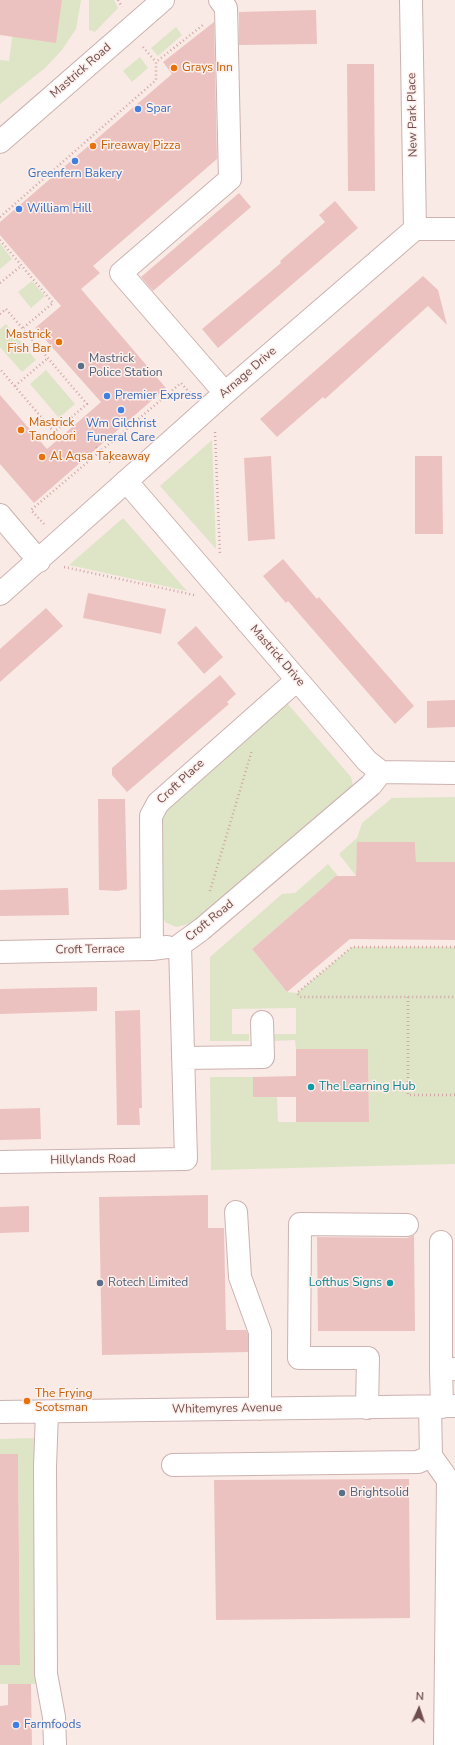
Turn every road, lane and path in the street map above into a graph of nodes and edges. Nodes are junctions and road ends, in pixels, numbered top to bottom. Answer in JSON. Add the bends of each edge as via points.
{"nodes":[{"id":1,"x":163,"y":0,"type":"edge"},
{"id":2,"x":411,"y":0,"type":"edge"},
{"id":3,"x":223,"y":4,"type":"edge"},
{"id":4,"x":141,"y":45,"type":"dead end"},
{"id":5,"x":156,"y":62,"type":"junction"},
{"id":6,"x":0,"y":142,"type":"edge"},
{"id":7,"x":0,"y":217,"type":"edge"},
{"id":8,"x":455,"y":229,"type":"edge"},
{"id":9,"x":415,"y":230,"type":"junction"},
{"id":10,"x":0,"y":240,"type":"edge"},
{"id":11,"x":22,"y":266,"type":"junction"},
{"id":12,"x":0,"y":283,"type":"edge"},
{"id":13,"x":0,"y":314,"type":"edge"},
{"id":14,"x":23,"y":328,"type":"junction"},
{"id":15,"x":48,"y":358,"type":"junction"},
{"id":16,"x":0,"y":369,"type":"edge"},
{"id":17,"x":15,"y":386,"type":"junction"},
{"id":18,"x":225,"y":393,"type":"junction"},
{"id":19,"x":192,"y":395,"type":"dead end"},
{"id":20,"x":215,"y":432,"type":"dead end"},
{"id":21,"x":96,"y":447,"type":"dead end"},
{"id":22,"x":101,"y":452,"type":"junction"},
{"id":23,"x":112,"y":464,"type":"dead end"},
{"id":24,"x":126,"y":481,"type":"junction"},
{"id":25,"x":0,"y":515,"type":"edge"},
{"id":26,"x":45,"y":525,"type":"dead end"},
{"id":27,"x":220,"y":559,"type":"dead end"},
{"id":28,"x":39,"y":561,"type":"junction"},
{"id":29,"x":63,"y":566,"type":"dead end"},
{"id":30,"x":0,"y":594,"type":"edge"},
{"id":31,"x":196,"y":596,"type":"dead end"},
{"id":32,"x":297,"y":680,"type":"junction"},
{"id":33,"x":253,"y":748,"type":"dead end"},
{"id":34,"x":381,"y":772,"type":"junction"},
{"id":35,"x":455,"y":773,"type":"edge"},
{"id":36,"x":210,"y":893,"type":"dead end"},
{"id":37,"x":180,"y":945,"type":"junction"},
{"id":38,"x":455,"y":947,"type":"edge"},
{"id":39,"x":152,"y":949,"type":"junction"},
{"id":40,"x":0,"y":952,"type":"edge"},
{"id":41,"x":408,"y":997,"type":"junction"},
{"id":42,"x":455,"y":997,"type":"edge"},
{"id":43,"x":262,"y":1022,"type":"dead end"},
{"id":44,"x":183,"y":1058,"type":"junction"},
{"id":45,"x":455,"y":1095,"type":"edge"},
{"id":46,"x":186,"y":1159,"type":"joint"},
{"id":47,"x":0,"y":1162,"type":"edge"},
{"id":48,"x":236,"y":1212,"type":"dead end"},
{"id":49,"x":407,"y":1225,"type":"dead end"},
{"id":50,"x":441,"y":1242,"type":"dead end"},
{"id":51,"x":448,"y":1370,"type":"edge"},
{"id":52,"x":442,"y":1407,"type":"edge"},
{"id":53,"x":367,"y":1408,"type":"junction"},
{"id":54,"x":260,"y":1409,"type":"junction"},
{"id":55,"x":0,"y":1412,"type":"edge"},
{"id":56,"x":47,"y":1412,"type":"junction"},
{"id":57,"x":431,"y":1456,"type":"junction"},
{"id":58,"x":173,"y":1465,"type":"dead end"},
{"id":59,"x":56,"y":1745,"type":"edge"},
{"id":60,"x":445,"y":1745,"type":"edge"}],
"edges":[{"from":1,"to":6,"type":"street","name":"Mastrick Road"},
{"from":2,"to":9,"type":"street","name":"New Park Place"},
{"from":3,"to":5,"type":"path"},
{"from":3,"to":18,"type":"street","via":[[230,179],[121,273]]},
{"from":4,"to":5,"type":"path"},
{"from":5,"to":7,"type":"path","via":[[156,80]]},
{"from":8,"to":9,"type":"street"},
{"from":9,"to":18,"type":"street","name":"Arnage Drive"},
{"from":10,"to":11,"type":"path"},
{"from":11,"to":12,"type":"path"},
{"from":11,"to":14,"type":"path","via":[[53,303]]},
{"from":13,"to":14,"type":"path","via":[[6,308]]},
{"from":14,"to":15,"type":"path"},
{"from":15,"to":17,"type":"path"},
{"from":15,"to":17,"type":"path","via":[[87,404],[54,432]]},
{"from":16,"to":17,"type":"path"},
{"from":18,"to":24,"type":"street","name":"Arnage Drive"},
{"from":19,"to":22,"type":"path","via":[[181,383]]},
{"from":20,"to":27,"type":"path"},
{"from":21,"to":22,"type":"path"},
{"from":22,"to":23,"type":"path"},
{"from":22,"to":26,"type":"path","via":[[32,510]]},
{"from":24,"to":28,"type":"street","name":"Arnage Drive"},
{"from":24,"to":32,"type":"street","name":"Mastrick Drive"},
{"from":25,"to":28,"type":"street"},
{"from":28,"to":30,"type":"street","name":"Arnage Drive"},
{"from":29,"to":31,"type":"path"},
{"from":32,"to":34,"type":"street","name":"Mastrick Drive","via":[[367,761]]},
{"from":32,"to":39,"type":"street","name":"Croft Place","via":[[158,802],[151,816]]},
{"from":33,"to":36,"type":"path"},
{"from":34,"to":35,"type":"street"},
{"from":34,"to":37,"type":"street","name":"Croft Road","via":[[371,785]]},
{"from":37,"to":39,"type":"street","name":"Croft Terrace"},
{"from":37,"to":44,"type":"street","name":"Croft Road"},
{"from":38,"to":41,"type":"path","via":[[352,947],[297,993],[300,997]]},
{"from":39,"to":40,"type":"street","name":"Croft Terrace"},
{"from":41,"to":42,"type":"path"},
{"from":41,"to":45,"type":"path","via":[[408,1095]]},
{"from":43,"to":44,"type":"street","via":[[263,1057]]},
{"from":44,"to":46,"type":"street","name":"Croft Road"},
{"from":46,"to":47,"type":"street","name":"Hillylands Road"},
{"from":48,"to":54,"type":"street","via":[[240,1276],[260,1332]]},
{"from":49,"to":53,"type":"street","via":[[300,1224],[299,1358],[368,1358]]},
{"from":50,"to":51,"type":"street"},
{"from":51,"to":52,"type":"street"},
{"from":52,"to":53,"type":"street","name":"Whitemyres Avenue"},
{"from":52,"to":57,"type":"street"},
{"from":53,"to":54,"type":"street","name":"Whitemyres Avenue"},
{"from":54,"to":56,"type":"street","name":"Whitemyres Avenue"},
{"from":55,"to":56,"type":"street","name":"Whitemyres Avenue"},
{"from":56,"to":59,"type":"street","via":[[46,1674]]},
{"from":57,"to":58,"type":"street","via":[[418,1462]]},
{"from":57,"to":60,"type":"street","via":[[448,1480]]}]}
